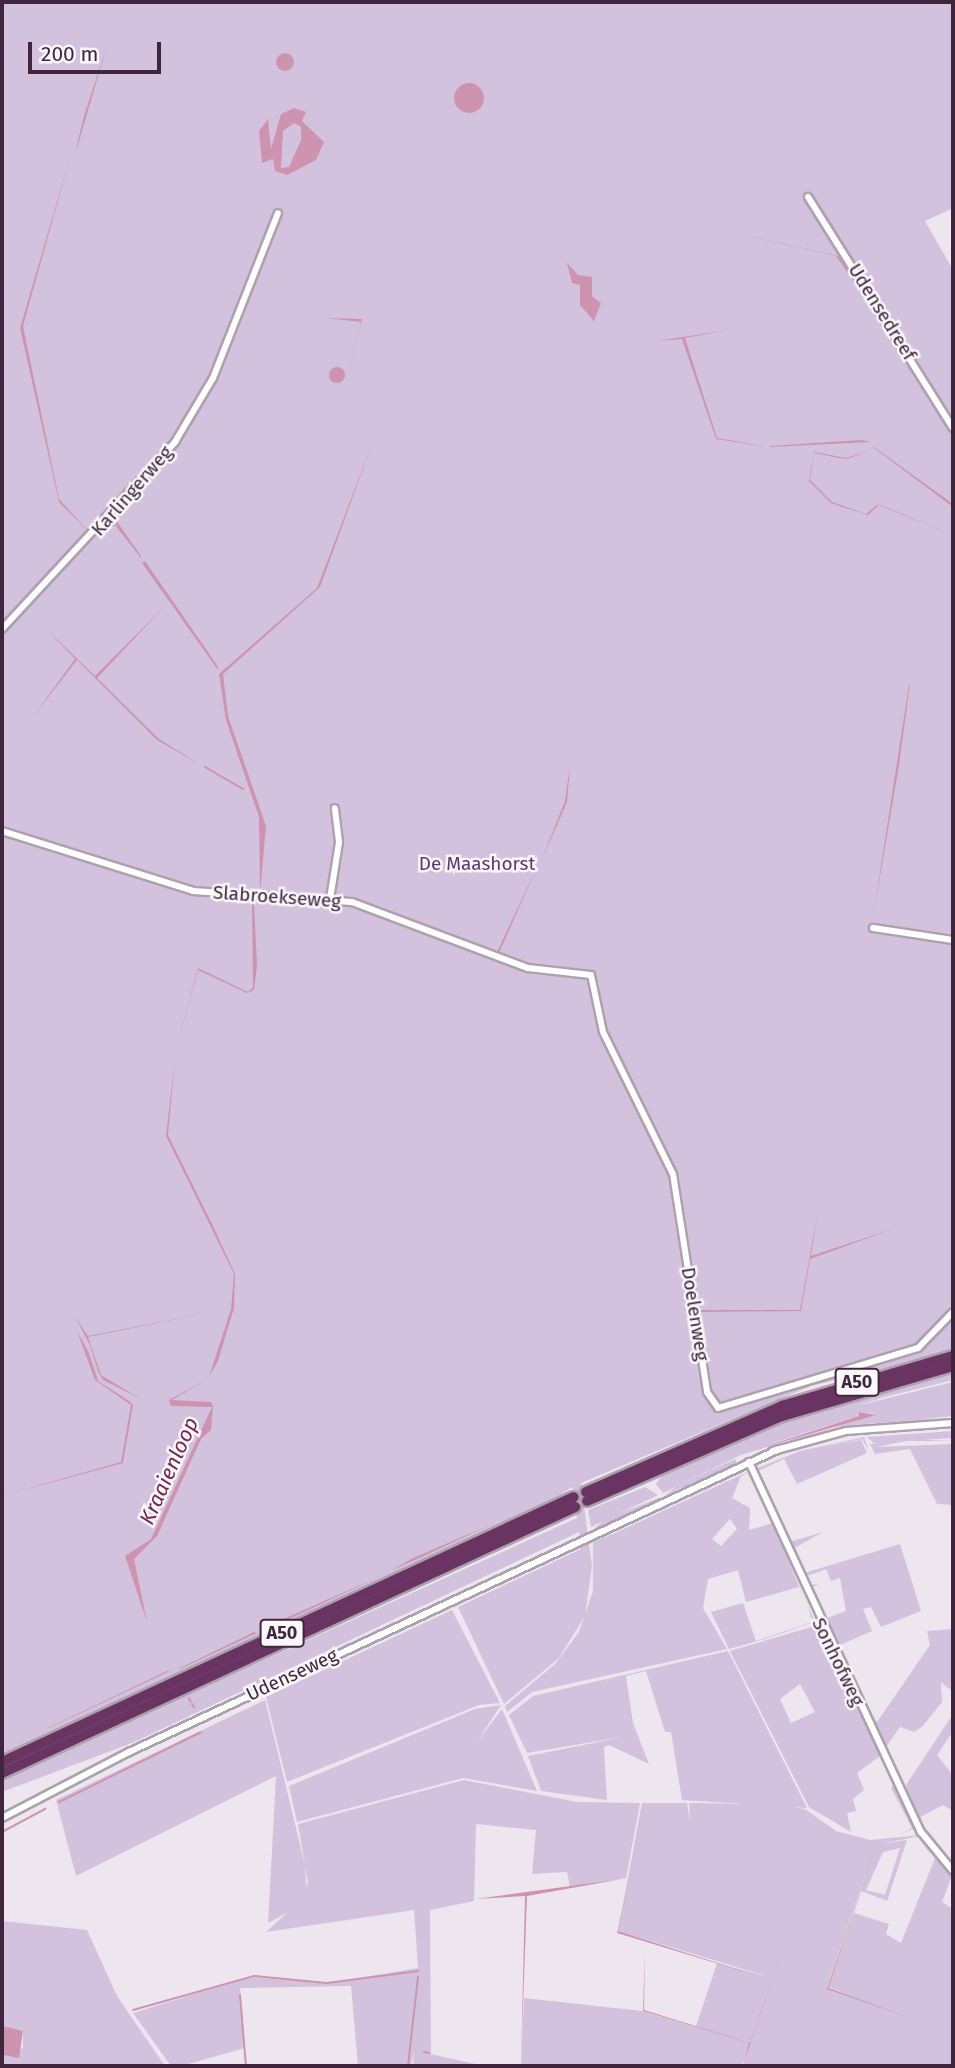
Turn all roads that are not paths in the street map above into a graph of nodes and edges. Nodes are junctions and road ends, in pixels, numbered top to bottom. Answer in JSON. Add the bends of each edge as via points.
{"nodes":[{"id":1,"x":808,"y":197,"type":"dead end"},
{"id":2,"x":278,"y":213,"type":"dead end"},
{"id":3,"x":953,"y":428,"type":"edge"},
{"id":4,"x":2,"y":629,"type":"edge"},
{"id":5,"x":335,"y":808,"type":"dead end"},
{"id":6,"x":2,"y":831,"type":"edge"},
{"id":7,"x":330,"y":899,"type":"junction"},
{"id":8,"x":873,"y":928,"type":"dead end"},
{"id":9,"x":953,"y":940,"type":"edge"},
{"id":10,"x":592,"y":975,"type":"joint"},
{"id":11,"x":953,"y":1312,"type":"edge"},
{"id":12,"x":953,"y":1356,"type":"edge"},
{"id":13,"x":953,"y":1366,"type":"edge"},
{"id":14,"x":953,"y":1423,"type":"edge"},
{"id":15,"x":749,"y":1462,"type":"junction"},
{"id":16,"x":2,"y":1762,"type":"edge"},
{"id":17,"x":2,"y":1773,"type":"edge"},
{"id":18,"x":2,"y":1818,"type":"edge"},
{"id":19,"x":953,"y":1871,"type":"edge"}],
"edges":[{"from":1,"to":3,"type":"street","name":"Udensedreef"},
{"from":2,"to":4,"type":"street","name":"Karlingerweg","via":[[213,378],[175,442]]},
{"from":5,"to":7,"type":"street","via":[[339,842]]},
{"from":6,"to":7,"type":"street","name":"Slabroekseweg","via":[[201,892]]},
{"from":7,"to":10,"type":"street","name":"Slabroekseweg","via":[[534,970]]},
{"from":8,"to":9,"type":"street"},
{"from":10,"to":11,"type":"street","name":"Doelenweg","via":[[603,1032],[673,1174],[707,1392],[714,1406],[729,1409],[911,1351]]},
{"from":12,"to":13,"type":"highway","number":"A50","via":[[782,1406],[587,1497],[782,1416]]},
{"from":14,"to":15,"type":"street","name":"Udenseweg","via":[[846,1430]]},
{"from":15,"to":18,"type":"street","name":"Udenseweg"},
{"from":15,"to":19,"type":"street","name":"Sonhofweg","via":[[818,1621],[939,1860]]},
{"from":16,"to":17,"type":"highway","number":"A50","via":[[575,1502]]}]}
